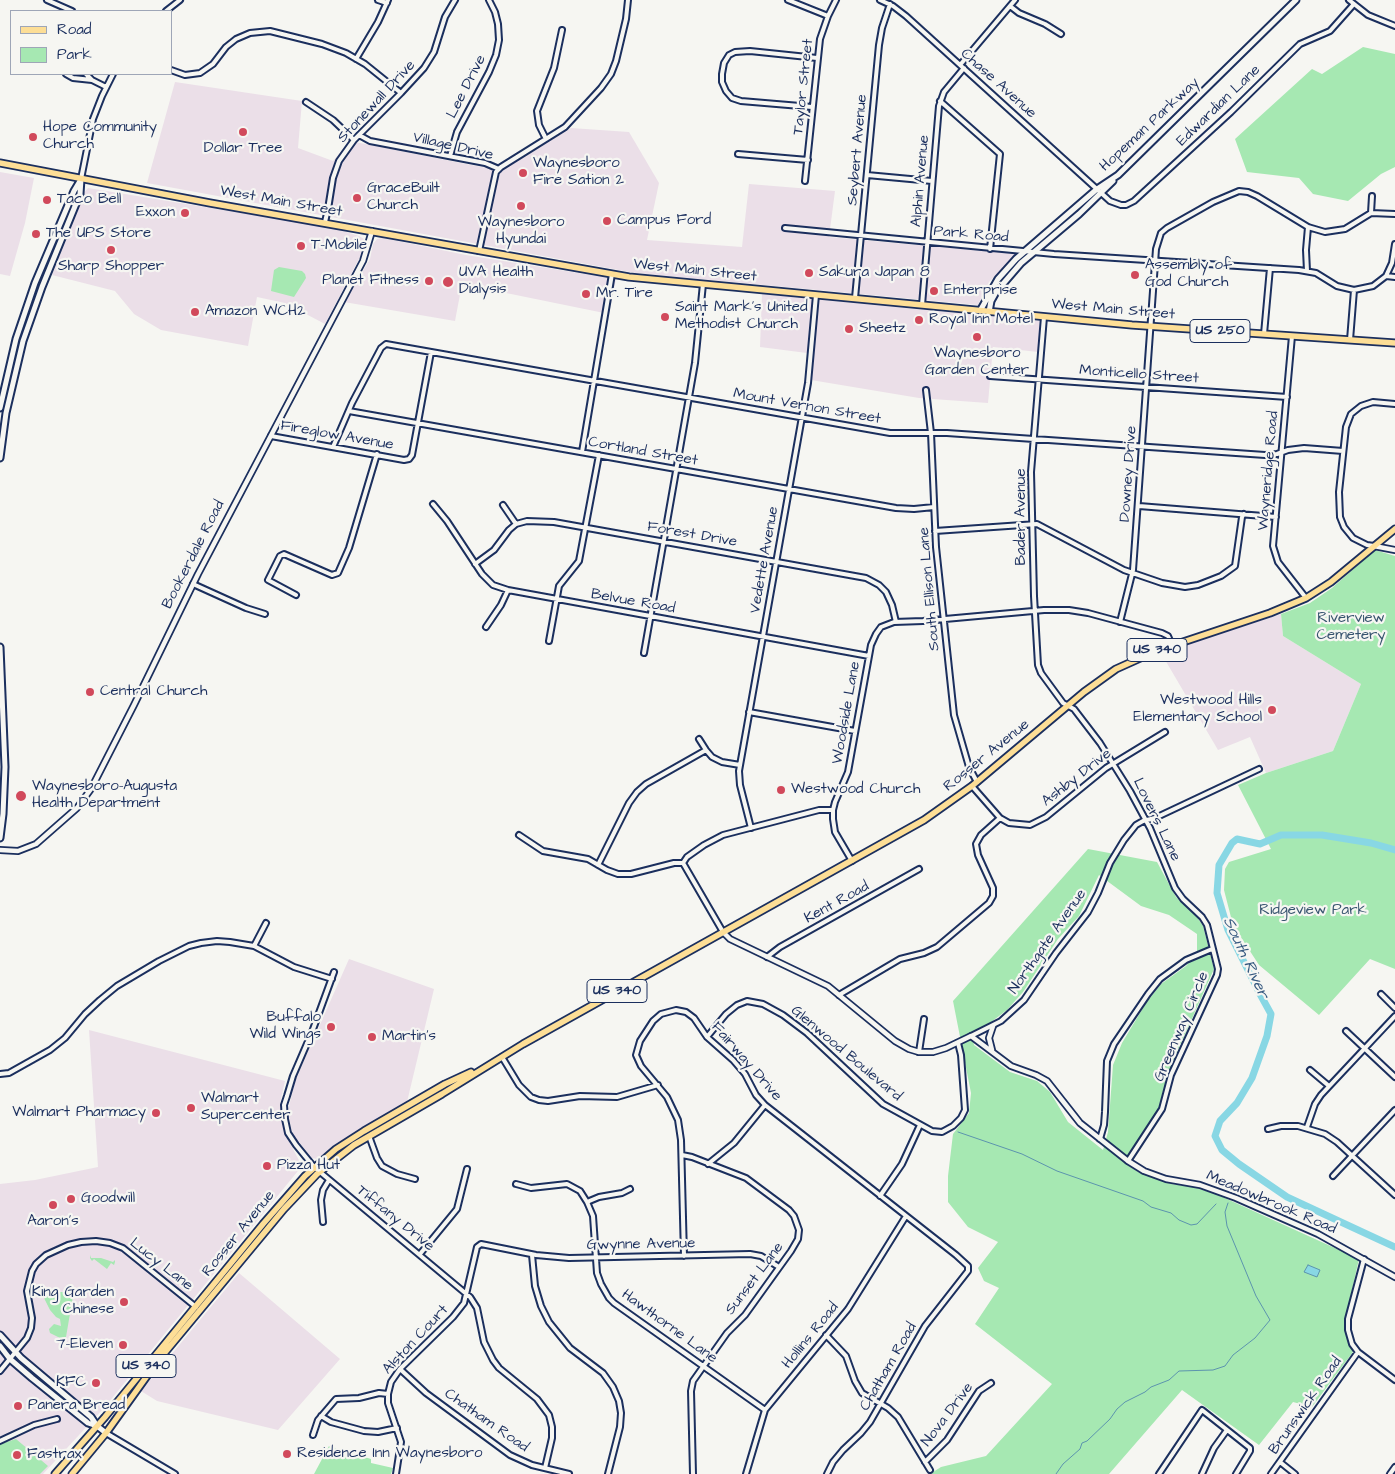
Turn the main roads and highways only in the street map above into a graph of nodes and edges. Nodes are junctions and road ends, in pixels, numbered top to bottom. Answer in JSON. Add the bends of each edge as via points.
{"nodes":[{"id":1,"x":1296,"y":0,"type":"edge"},
{"id":2,"x":0,"y":163,"type":"edge"},
{"id":3,"x":81,"y":179,"type":"junction"},
{"id":4,"x":1100,"y":191,"type":"junction"},
{"id":5,"x":980,"y":311,"type":"junction"},
{"id":6,"x":989,"y":312,"type":"junction"},
{"id":7,"x":1395,"y":343,"type":"edge"},
{"id":8,"x":0,"y":408,"type":"edge"},
{"id":9,"x":0,"y":458,"type":"edge"},
{"id":10,"x":1395,"y":529,"type":"edge"},
{"id":11,"x":0,"y":647,"type":"edge"},
{"id":12,"x":1,"y":708,"type":"edge"},
{"id":13,"x":0,"y":838,"type":"edge"},
{"id":14,"x":487,"y":1065,"type":"junction"},
{"id":15,"x":317,"y":1170,"type":"junction"},
{"id":16,"x":0,"y":1335,"type":"edge"},
{"id":17,"x":0,"y":1346,"type":"edge"},
{"id":18,"x":97,"y":1426,"type":"junction"},
{"id":19,"x":106,"y":1433,"type":"junction"},
{"id":20,"x":55,"y":1474,"type":"edge"},
{"id":21,"x":72,"y":1474,"type":"edge"}],
"edges":[{"from":1,"to":4,"type":"main road","name":"Hopeman Parkway"},
{"from":2,"to":3,"type":"main road","name":"West Main Street","number":"US 250"},
{"from":3,"to":5,"type":"main road","name":"West Main Street","number":"US 250","via":[[612,274]]},
{"from":3,"to":8,"type":"main road","via":[[35,283],[16,339]]},
{"from":3,"to":9,"type":"main road","via":[[80,194],[23,341]]},
{"from":4,"to":5,"type":"main road","name":"Hopeman Parkway","via":[[1025,251],[998,279]]},
{"from":4,"to":6,"type":"main road","via":[[1020,263],[991,301]]},
{"from":5,"to":6,"type":"main road","name":"West Main Street","number":"US 250"},
{"from":6,"to":7,"type":"main road","name":"West Main Street","number":"US 250"},
{"from":10,"to":14,"type":"main road","name":"Rosser Avenue","number":"US 340","via":[[1331,582],[1306,598],[1172,645],[1116,669],[975,784],[924,820]]},
{"from":11,"to":12,"type":"main road"},
{"from":12,"to":13,"type":"main road","via":[[5,786]]},
{"from":14,"to":15,"type":"main road","name":"Rosser Avenue","number":"US 340"},
{"from":14,"to":15,"type":"main road","name":"Rosser Avenue","number":"US 340","via":[[445,1084],[365,1130],[336,1149]]},
{"from":15,"to":18,"type":"main road","name":"Rosser Avenue","number":"US 340","via":[[285,1198]]},
{"from":15,"to":19,"type":"main road","name":"Rosser Avenue","number":"US 340","via":[[140,1385]]},
{"from":16,"to":18,"type":"main road"},
{"from":17,"to":18,"type":"main road","via":[[10,1359],[88,1423]]},
{"from":18,"to":19,"type":"main road"},
{"from":18,"to":20,"type":"main road","name":"Rosser Avenue","number":"US 340"},
{"from":19,"to":21,"type":"main road","name":"Rosser Avenue","number":"US 340"}]}
